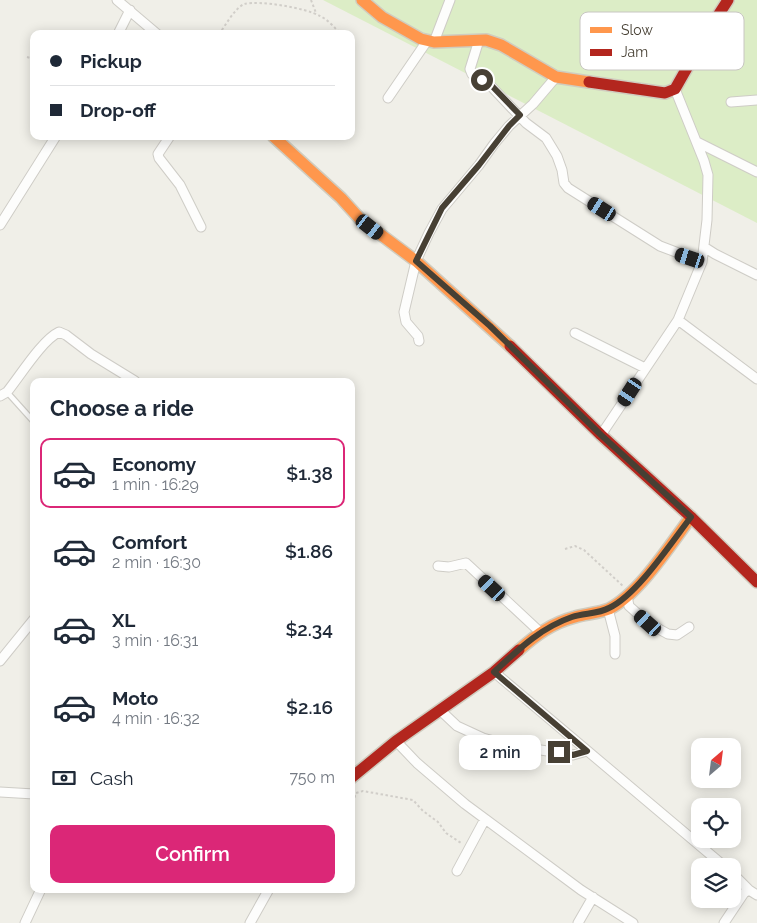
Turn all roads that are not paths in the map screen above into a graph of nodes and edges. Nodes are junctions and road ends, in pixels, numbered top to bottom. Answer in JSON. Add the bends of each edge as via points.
{"nodes":[{"id":1,"x":362,"y":0,"type":"edge"},
{"id":2,"x":450,"y":0,"type":"edge"},
{"id":3,"x":728,"y":0,"type":"edge"},
{"id":4,"x":120,"y":1,"type":"edge"},
{"id":5,"x":130,"y":10,"type":"junction"},
{"id":6,"x":720,"y":12,"type":"edge"},
{"id":7,"x":120,"y":30,"type":"edge"},
{"id":8,"x":152,"y":30,"type":"edge"},
{"id":9,"x":479,"y":40,"type":"junction"},
{"id":10,"x":430,"y":42,"type":"junction"},
{"id":11,"x":686,"y":70,"type":"edge"},
{"id":12,"x":556,"y":77,"type":"junction"},
{"id":13,"x":676,"y":88,"type":"junction"},
{"id":14,"x":388,"y":98,"type":"dead end"},
{"id":15,"x":757,"y":100,"type":"edge"},
{"id":16,"x":731,"y":102,"type":"dead end"},
{"id":17,"x":520,"y":115,"type":"junction"},
{"id":18,"x":53,"y":140,"type":"edge"},
{"id":19,"x":167,"y":140,"type":"edge"},
{"id":20,"x":278,"y":140,"type":"edge"},
{"id":21,"x":697,"y":142,"type":"junction"},
{"id":22,"x":757,"y":172,"type":"edge"},
{"id":23,"x":0,"y":225,"type":"edge"},
{"id":24,"x":201,"y":227,"type":"dead end"},
{"id":25,"x":704,"y":247,"type":"junction"},
{"id":26,"x":416,"y":261,"type":"junction"},
{"id":27,"x":702,"y":262,"type":"junction"},
{"id":28,"x":757,"y":275,"type":"edge"},
{"id":29,"x":678,"y":320,"type":"junction"},
{"id":30,"x":575,"y":333,"type":"dead end"},
{"id":31,"x":419,"y":341,"type":"dead end"},
{"id":32,"x":645,"y":368,"type":"junction"},
{"id":33,"x":130,"y":378,"type":"edge"},
{"id":34,"x":757,"y":379,"type":"edge"},
{"id":35,"x":3,"y":394,"type":"edge"},
{"id":36,"x":30,"y":418,"type":"edge"},
{"id":37,"x":601,"y":435,"type":"junction"},
{"id":38,"x":691,"y":517,"type":"junction"},
{"id":39,"x":438,"y":566,"type":"dead end"},
{"id":40,"x":757,"y":582,"type":"edge"},
{"id":41,"x":627,"y":599,"type":"junction"},
{"id":42,"x":608,"y":609,"type":"junction"},
{"id":43,"x":30,"y":624,"type":"edge"},
{"id":44,"x":689,"y":627,"type":"dead end"},
{"id":45,"x":540,"y":632,"type":"junction"},
{"id":46,"x":615,"y":654,"type":"dead end"},
{"id":47,"x":0,"y":661,"type":"edge"},
{"id":48,"x":494,"y":672,"type":"junction"},
{"id":49,"x":440,"y":710,"type":"junction"},
{"id":50,"x":396,"y":742,"type":"junction"},
{"id":51,"x":587,"y":751,"type":"junction"},
{"id":52,"x":355,"y":774,"type":"edge"},
{"id":53,"x":0,"y":792,"type":"edge"},
{"id":54,"x":30,"y":794,"type":"edge"},
{"id":55,"x":486,"y":819,"type":"junction"},
{"id":56,"x":714,"y":858,"type":"edge"},
{"id":57,"x":457,"y":871,"type":"dead end"},
{"id":58,"x":741,"y":882,"type":"edge"},
{"id":59,"x":39,"y":893,"type":"edge"},
{"id":60,"x":267,"y":893,"type":"edge"},
{"id":61,"x":753,"y":893,"type":"edge"},
{"id":62,"x":593,"y":897,"type":"junction"},
{"id":63,"x":25,"y":923,"type":"edge"},
{"id":64,"x":250,"y":923,"type":"edge"},
{"id":65,"x":578,"y":923,"type":"edge"},
{"id":66,"x":633,"y":923,"type":"edge"},
{"id":67,"x":724,"y":923,"type":"edge"}],
"edges":[{"from":1,"to":10,"type":"street","via":[[411,35]]},
{"from":2,"to":10,"type":"street"},
{"from":3,"to":6,"type":"street"},
{"from":4,"to":5,"type":"street"},
{"from":5,"to":7,"type":"street"},
{"from":5,"to":8,"type":"street"},
{"from":9,"to":10,"type":"street"},
{"from":9,"to":12,"type":"street","via":[[501,45]]},
{"from":9,"to":17,"type":"street","via":[[472,74],[489,84]]},
{"from":10,"to":14,"type":"street"},
{"from":11,"to":13,"type":"street"},
{"from":12,"to":13,"type":"street","via":[[661,93]]},
{"from":12,"to":17,"type":"street"},
{"from":13,"to":21,"type":"street"},
{"from":15,"to":16,"type":"street"},
{"from":17,"to":26,"type":"street","via":[[442,208]]},
{"from":17,"to":27,"type":"street","via":[[551,144],[568,188],[660,246]]},
{"from":18,"to":23,"type":"street"},
{"from":19,"to":24,"type":"street","via":[[158,154],[159,158],[173,174]]},
{"from":20,"to":26,"type":"street","via":[[360,219]]},
{"from":21,"to":22,"type":"street"},
{"from":21,"to":25,"type":"street","via":[[708,175]]},
{"from":25,"to":27,"type":"street"},
{"from":25,"to":28,"type":"street"},
{"from":26,"to":31,"type":"street","via":[[404,312],[406,322]]},
{"from":26,"to":37,"type":"street","via":[[490,326]]},
{"from":27,"to":29,"type":"street"},
{"from":29,"to":32,"type":"street"},
{"from":29,"to":34,"type":"street"},
{"from":30,"to":32,"type":"street"},
{"from":32,"to":37,"type":"street"},
{"from":33,"to":35,"type":"street","via":[[59,332],[39,350]]},
{"from":35,"to":36,"type":"lane"},
{"from":37,"to":38,"type":"street"},
{"from":38,"to":40,"type":"street"},
{"from":38,"to":41,"type":"street"},
{"from":39,"to":45,"type":"street","via":[[466,563]]},
{"from":41,"to":42,"type":"street"},
{"from":41,"to":44,"type":"street","via":[[648,623],[668,634],[677,635]]},
{"from":42,"to":45,"type":"street","via":[[556,623]]},
{"from":42,"to":46,"type":"street","via":[[615,636]]},
{"from":43,"to":47,"type":"street"},
{"from":45,"to":48,"type":"street"},
{"from":48,"to":49,"type":"street"},
{"from":48,"to":51,"type":"street"},
{"from":49,"to":50,"type":"street"},
{"from":49,"to":51,"type":"street","via":[[468,732],[508,745],[573,755]]},
{"from":50,"to":52,"type":"street"},
{"from":50,"to":55,"type":"street","via":[[443,786]]},
{"from":51,"to":56,"type":"street"},
{"from":53,"to":54,"type":"street"},
{"from":55,"to":57,"type":"street"},
{"from":55,"to":62,"type":"street"},
{"from":58,"to":61,"type":"street"},
{"from":59,"to":63,"type":"street"},
{"from":60,"to":64,"type":"street"},
{"from":61,"to":67,"type":"street","via":[[741,896]]},
{"from":62,"to":65,"type":"street"},
{"from":62,"to":66,"type":"street"}]}
